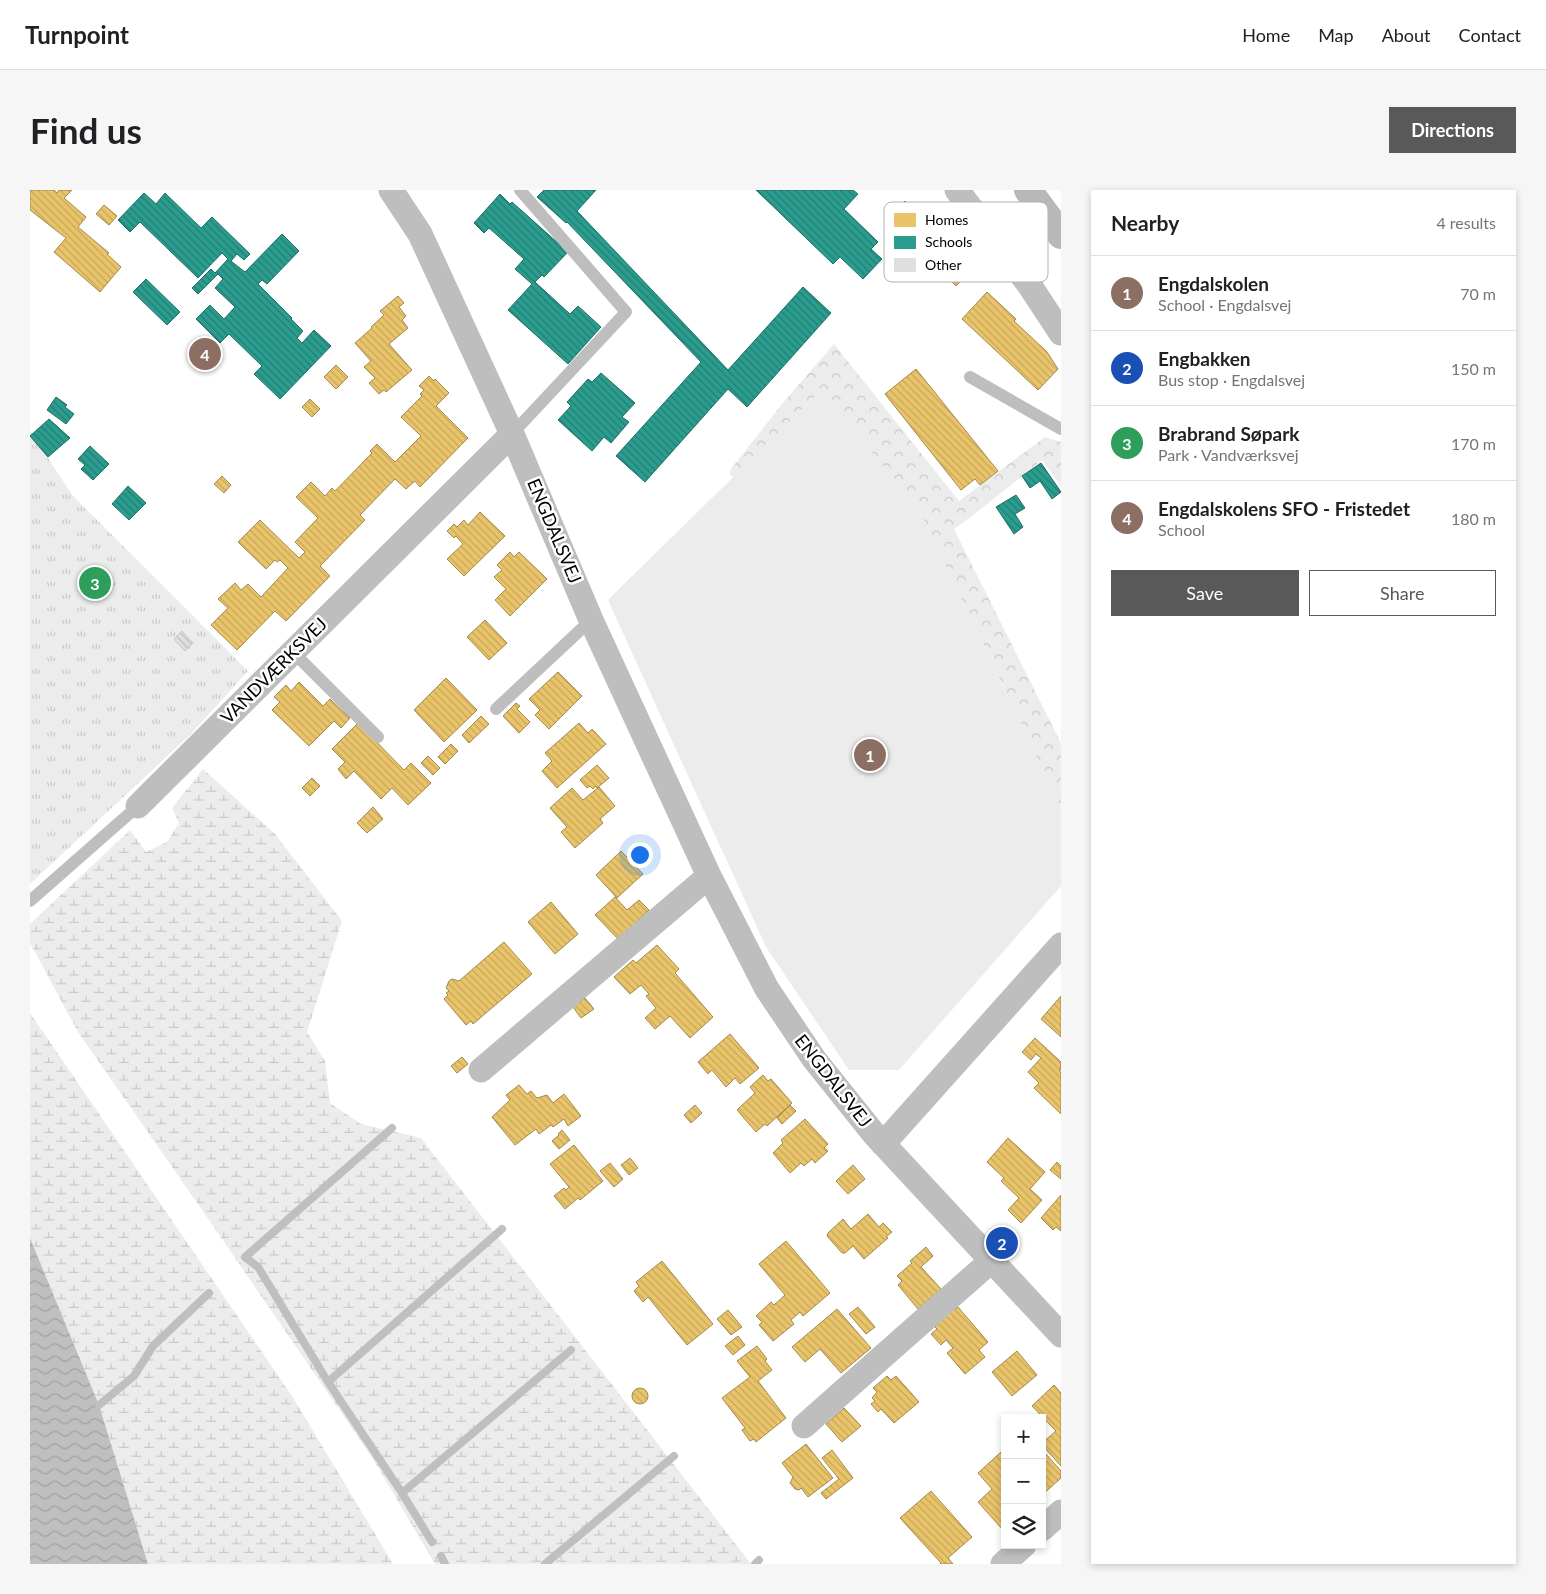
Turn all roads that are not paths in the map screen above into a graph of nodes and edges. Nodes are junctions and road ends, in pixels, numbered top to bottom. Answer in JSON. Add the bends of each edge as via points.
{"nodes":[{"id":1,"x":391,"y":190,"type":"edge"},
{"id":2,"x":520,"y":190,"type":"edge"},
{"id":3,"x":957,"y":190,"type":"edge"},
{"id":4,"x":1028,"y":190,"type":"edge"},
{"id":5,"x":966,"y":202,"type":"edge"},
{"id":6,"x":1037,"y":202,"type":"edge"},
{"id":7,"x":1048,"y":217,"type":"edge"},
{"id":8,"x":1061,"y":235,"type":"edge"},
{"id":9,"x":1027,"y":282,"type":"edge"},
{"id":10,"x":1061,"y":333,"type":"edge"},
{"id":11,"x":970,"y":377,"type":"dead end"},
{"id":12,"x":1061,"y":429,"type":"edge"},
{"id":13,"x":512,"y":434,"type":"junction"},
{"id":14,"x":591,"y":620,"type":"junction"},
{"id":15,"x":293,"y":652,"type":"junction"},
{"id":16,"x":496,"y":709,"type":"dead end"},
{"id":17,"x":378,"y":737,"type":"dead end"},
{"id":18,"x":138,"y":806,"type":"joint"},
{"id":19,"x":709,"y":876,"type":"junction"},
{"id":20,"x":30,"y":901,"type":"edge"},
{"id":21,"x":1061,"y":945,"type":"edge"},
{"id":22,"x":481,"y":1070,"type":"dead end"},
{"id":23,"x":884,"y":1144,"type":"junction"},
{"id":24,"x":991,"y":1261,"type":"junction"},
{"id":25,"x":1061,"y":1335,"type":"edge"},
{"id":26,"x":804,"y":1426,"type":"dead end"},
{"id":27,"x":1061,"y":1512,"type":"edge"},
{"id":28,"x":1046,"y":1525,"type":"edge"},
{"id":29,"x":1020,"y":1549,"type":"edge"},
{"id":30,"x":1003,"y":1564,"type":"edge"}],
"edges":[{"from":1,"to":13,"type":"street","name":"ENGDALSVEJ","via":[[420,234]]},
{"from":2,"to":13,"type":"lane","via":[[626,312]]},
{"from":3,"to":5,"type":"street"},
{"from":4,"to":6,"type":"main road"},
{"from":7,"to":8,"type":"main road"},
{"from":9,"to":10,"type":"street"},
{"from":11,"to":12,"type":"lane"},
{"from":13,"to":14,"type":"street","name":"ENGDALSVEJ"},
{"from":13,"to":15,"type":"street","name":"VANDVÆRKSVEJ"},
{"from":14,"to":16,"type":"lane"},
{"from":14,"to":19,"type":"street","name":"ENGDALSVEJ"},
{"from":15,"to":17,"type":"lane"},
{"from":15,"to":18,"type":"street","name":"VANDVÆRKSVEJ"},
{"from":18,"to":20,"type":"lane","name":"VANDVÆRKSVEJ"},
{"from":19,"to":22,"type":"street"},
{"from":19,"to":23,"type":"street","name":"ENGDALSVEJ","via":[[767,990],[814,1059]]},
{"from":21,"to":23,"type":"street"},
{"from":23,"to":24,"type":"street","name":"ENGDALSVEJ"},
{"from":24,"to":25,"type":"street","name":"ENGDALSVEJ"},
{"from":24,"to":26,"type":"street"},
{"from":27,"to":28,"type":"street"},
{"from":29,"to":30,"type":"street"}]}
